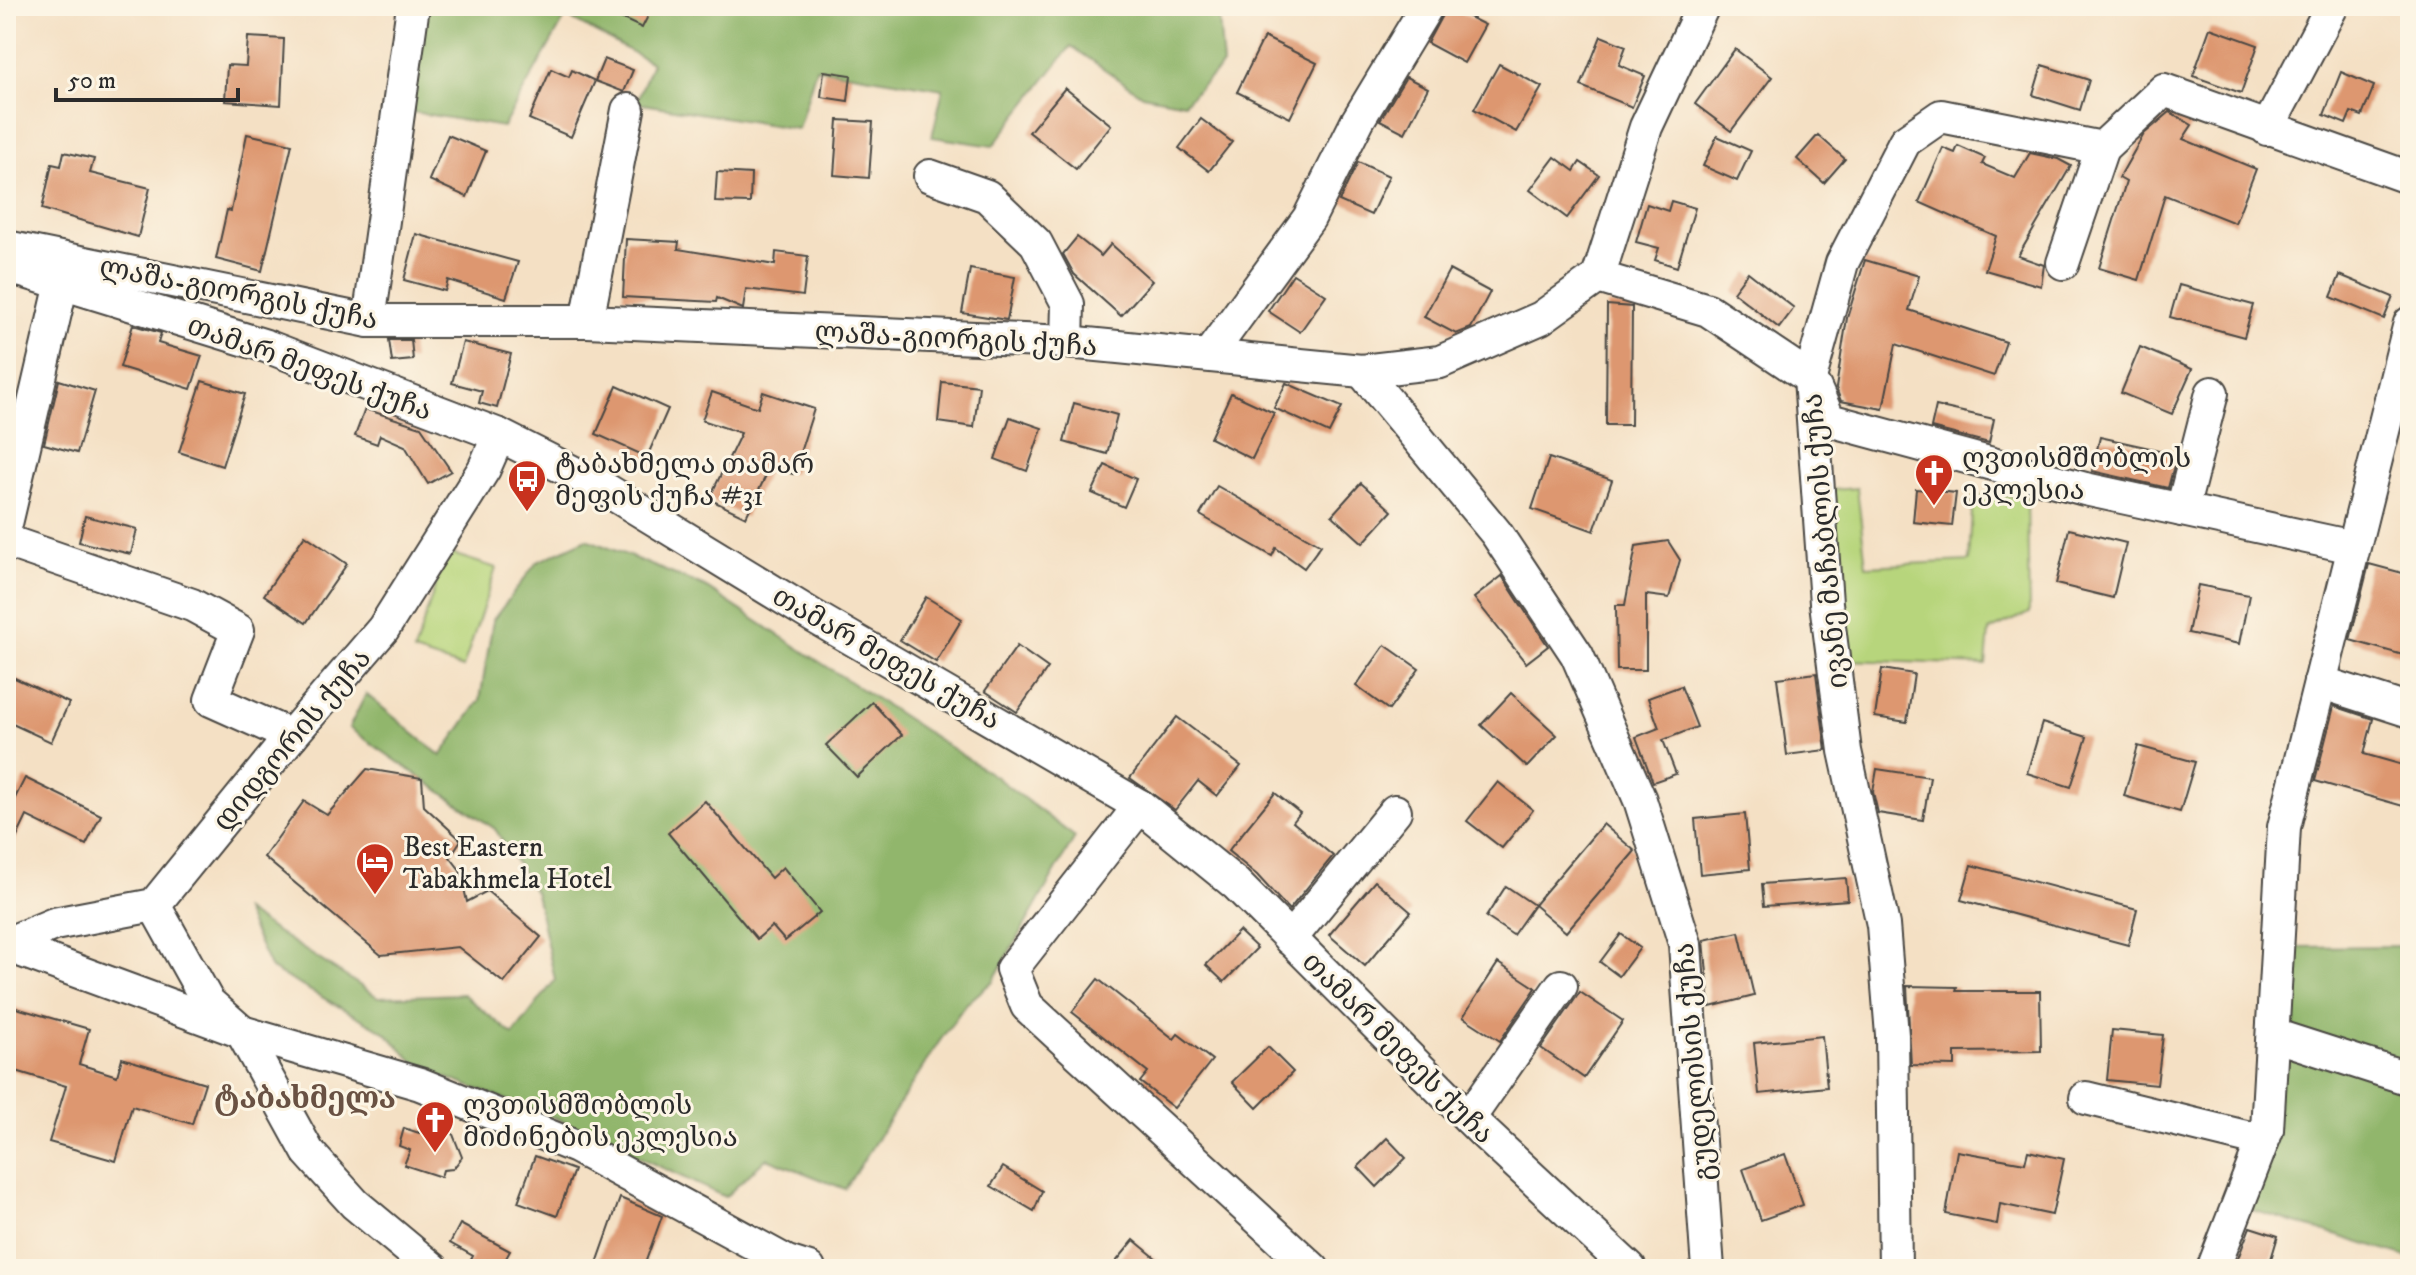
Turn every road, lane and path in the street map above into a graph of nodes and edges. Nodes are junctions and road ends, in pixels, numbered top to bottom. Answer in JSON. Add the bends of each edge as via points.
{"nodes":[{"id":1,"x":413,"y":6,"type":"edge"},
{"id":2,"x":1427,"y":6,"type":"edge"},
{"id":3,"x":1703,"y":6,"type":"edge"},
{"id":4,"x":2332,"y":6,"type":"edge"},
{"id":5,"x":628,"y":110,"type":"dead end"},
{"id":6,"x":2267,"y":129,"type":"junction"},
{"id":7,"x":2102,"y":148,"type":"junction"},
{"id":8,"x":930,"y":176,"type":"dead end"},
{"id":9,"x":2410,"y":178,"type":"edge"},
{"id":10,"x":6,"y":247,"type":"edge"},
{"id":11,"x":2063,"y":263,"type":"dead end"},
{"id":12,"x":6,"y":266,"type":"edge"},
{"id":13,"x":1598,"y":277,"type":"junction"},
{"id":14,"x":62,"y":283,"type":"junction"},
{"id":15,"x":369,"y":321,"type":"junction"},
{"id":16,"x":587,"y":321,"type":"junction"},
{"id":17,"x":2410,"y":323,"type":"edge"},
{"id":18,"x":1067,"y":342,"type":"junction"},
{"id":19,"x":1209,"y":355,"type":"junction"},
{"id":20,"x":1362,"y":371,"type":"junction"},
{"id":21,"x":1810,"y":378,"type":"junction"},
{"id":22,"x":2212,"y":393,"type":"dead end"},
{"id":23,"x":499,"y":435,"type":"junction"},
{"id":24,"x":2182,"y":510,"type":"junction"},
{"id":25,"x":6,"y":524,"type":"edge"},
{"id":26,"x":6,"y":541,"type":"edge"},
{"id":27,"x":2353,"y":547,"type":"junction"},
{"id":28,"x":2320,"y":682,"type":"junction"},
{"id":29,"x":2410,"y":711,"type":"edge"},
{"id":30,"x":291,"y":736,"type":"junction"},
{"id":31,"x":1140,"y":806,"type":"junction"},
{"id":32,"x":1395,"y":811,"type":"dead end"},
{"id":33,"x":154,"y":905,"type":"junction"},
{"id":34,"x":1290,"y":939,"type":"junction"},
{"id":35,"x":6,"y":945,"type":"edge"},
{"id":36,"x":1561,"y":986,"type":"dead end"},
{"id":37,"x":242,"y":1032,"type":"junction"},
{"id":38,"x":2273,"y":1035,"type":"junction"},
{"id":39,"x":2410,"y":1079,"type":"edge"},
{"id":40,"x":2086,"y":1098,"type":"dead end"},
{"id":41,"x":1469,"y":1118,"type":"junction"},
{"id":42,"x":2262,"y":1141,"type":"junction"},
{"id":43,"x":433,"y":1269,"type":"edge"},
{"id":44,"x":809,"y":1269,"type":"edge"},
{"id":45,"x":1313,"y":1269,"type":"edge"},
{"id":46,"x":1630,"y":1269,"type":"edge"},
{"id":47,"x":1708,"y":1269,"type":"edge"},
{"id":48,"x":1895,"y":1269,"type":"edge"},
{"id":49,"x":2213,"y":1269,"type":"edge"}],
"edges":[{"from":1,"to":15,"type":"street"},
{"from":2,"to":19,"type":"street","via":[[1358,120],[1309,218]]},
{"from":3,"to":13,"type":"street","via":[[1646,127]]},
{"from":4,"to":6,"type":"street"},
{"from":5,"to":16,"type":"street"},
{"from":6,"to":7,"type":"street","via":[[2164,90]]},
{"from":6,"to":9,"type":"street"},
{"from":7,"to":11,"type":"street"},
{"from":7,"to":21,"type":"street","name":"ივანე მაჩაბლის ქუჩა","via":[[1941,116],[1905,141],[1842,263]]},
{"from":8,"to":18,"type":"street","via":[[987,196],[1036,243],[1068,304]]},
{"from":10,"to":15,"type":"street","name":"ლაშა-გიორგის ქუჩა"},
{"from":12,"to":14,"type":"street","name":"თამარ მეფეს ქუჩა"},
{"from":13,"to":20,"type":"street","name":"ლაშა-გიორგის ქუჩა","via":[[1541,318],[1440,362]]},
{"from":13,"to":21,"type":"street","via":[[1708,310]]},
{"from":14,"to":23,"type":"street","name":"თამარ მეფეს ქუჩა","via":[[266,346]]},
{"from":14,"to":25,"type":"street"},
{"from":15,"to":16,"type":"street","name":"ლაშა-გიორგის ქუჩა"},
{"from":16,"to":18,"type":"street","name":"ლაშა-გიორგის ქუჩა"},
{"from":17,"to":27,"type":"street"},
{"from":18,"to":19,"type":"street","name":"ლაშა-გიორგის ქუჩა"},
{"from":19,"to":20,"type":"street","name":"ლაშა-გიორგის ქუჩა"},
{"from":20,"to":47,"type":"street","name":"გუდელისის ქუჩა","via":[[1496,533],[1577,655],[1640,800],[1685,944]]},
{"from":21,"to":24,"type":"street","via":[[1829,420]]},
{"from":21,"to":48,"type":"street","name":"ივანე მაჩაბლის ქუჩა","via":[[1826,603],[1843,737],[1883,925],[1892,1035]]},
{"from":22,"to":24,"type":"street"},
{"from":23,"to":30,"type":"street","name":"დიდგორის ქუჩა","via":[[484,469],[383,629]]},
{"from":23,"to":31,"type":"street","name":"თამარ მეფეს ქუჩა","via":[[600,486]]},
{"from":24,"to":27,"type":"street"},
{"from":26,"to":30,"type":"street","via":[[192,605],[238,630],[211,700]]},
{"from":27,"to":28,"type":"street"},
{"from":28,"to":29,"type":"street"},
{"from":28,"to":38,"type":"street","via":[[2284,827]]},
{"from":30,"to":33,"type":"street","name":"დიდგორის ქუჩა"},
{"from":31,"to":34,"type":"street","name":"თამარ მეფეს ქუჩა","via":[[1236,884]]},
{"from":31,"to":45,"type":"street","via":[[1012,969],[1027,1006]]},
{"from":32,"to":34,"type":"street"},
{"from":33,"to":35,"type":"street","via":[[54,924]]},
{"from":33,"to":37,"type":"street","via":[[208,1002]]},
{"from":34,"to":41,"type":"street","name":"თამარ მეფეს ქუჩა"},
{"from":35,"to":37,"type":"street"},
{"from":36,"to":41,"type":"street"},
{"from":37,"to":43,"type":"street","via":[[308,1152],[355,1204]]},
{"from":37,"to":44,"type":"street","via":[[420,1084],[576,1147],[787,1262]]},
{"from":38,"to":39,"type":"street"},
{"from":38,"to":42,"type":"street"},
{"from":40,"to":42,"type":"street"},
{"from":41,"to":46,"type":"street","name":"თამარ მეფეს ქუჩა"},
{"from":42,"to":49,"type":"street"}]}
